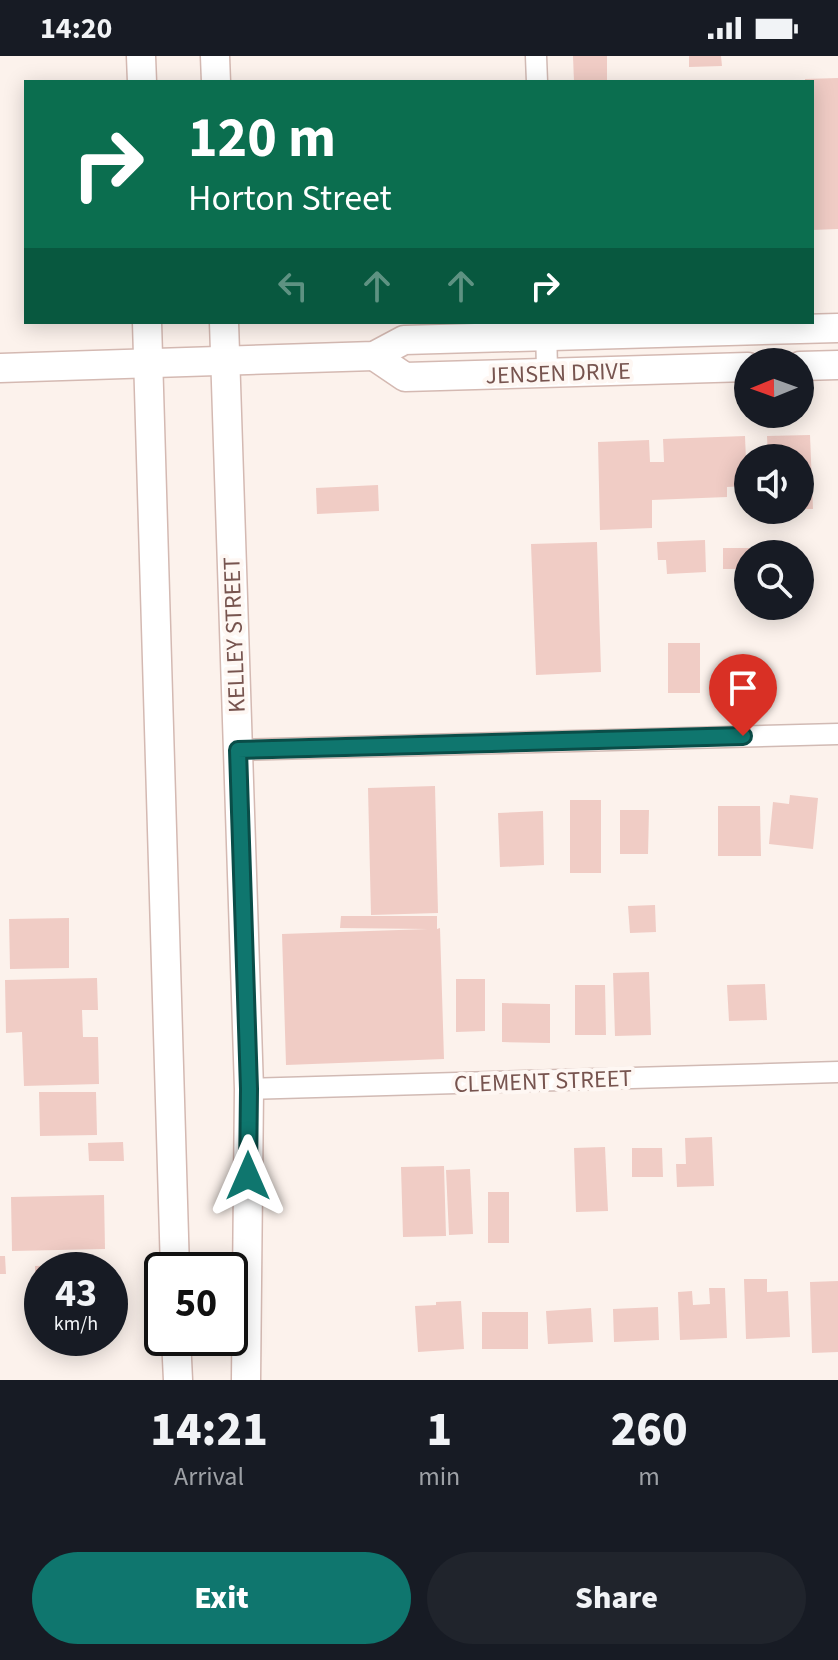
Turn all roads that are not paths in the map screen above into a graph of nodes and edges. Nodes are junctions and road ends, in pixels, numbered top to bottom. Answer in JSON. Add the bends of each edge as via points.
{"nodes":[{"id":1,"x":141,"y":56,"type":"edge"},
{"id":2,"x":215,"y":56,"type":"edge"},
{"id":3,"x":536,"y":56,"type":"edge"},
{"id":4,"x":142,"y":80,"type":"edge"},
{"id":5,"x":216,"y":80,"type":"edge"},
{"id":6,"x":537,"y":80,"type":"edge"},
{"id":7,"x":147,"y":324,"type":"edge"},
{"id":8,"x":224,"y":324,"type":"edge"},
{"id":9,"x":838,"y":328,"type":"edge"},
{"id":10,"x":546,"y":329,"type":"edge"},
{"id":11,"x":374,"y":356,"type":"junction"},
{"id":12,"x":225,"y":361,"type":"junction"},
{"id":13,"x":148,"y":363,"type":"junction"},
{"id":14,"x":838,"y":365,"type":"edge"},
{"id":15,"x":814,"y":366,"type":"edge"},
{"id":16,"x":734,"y":367,"type":"edge"},
{"id":17,"x":0,"y":368,"type":"edge"},
{"id":18,"x":547,"y":373,"type":"junction"},
{"id":19,"x":838,"y":734,"type":"edge"},
{"id":20,"x":238,"y":750,"type":"junction"},
{"id":21,"x":838,"y":1072,"type":"edge"},
{"id":22,"x":249,"y":1089,"type":"junction"},
{"id":23,"x":174,"y":1252,"type":"edge"},
{"id":24,"x":177,"y":1356,"type":"edge"},
{"id":25,"x":178,"y":1380,"type":"edge"},
{"id":26,"x":246,"y":1380,"type":"edge"}],
"edges":[{"from":1,"to":4,"type":"main road"},
{"from":2,"to":5,"type":"main road"},
{"from":3,"to":6,"type":"street"},
{"from":7,"to":13,"type":"main road"},
{"from":8,"to":12,"type":"main road","name":"KELLEY STREET"},
{"from":9,"to":10,"type":"main road","name":"JENSEN DRIVE"},
{"from":10,"to":11,"type":"main road","name":"JENSEN DRIVE","via":[[404,340]]},
{"from":10,"to":18,"type":"street"},
{"from":11,"to":12,"type":"main road","name":"JENSEN DRIVE"},
{"from":11,"to":18,"type":"main road","name":"JENSEN DRIVE","via":[[405,377]]},
{"from":12,"to":13,"type":"main road","name":"JENSEN DRIVE"},
{"from":12,"to":20,"type":"main road","name":"KELLEY STREET"},
{"from":13,"to":17,"type":"main road","name":"JENSEN DRIVE"},
{"from":13,"to":23,"type":"main road"},
{"from":14,"to":15,"type":"main road"},
{"from":16,"to":18,"type":"main road","name":"JENSEN DRIVE"},
{"from":19,"to":20,"type":"street"},
{"from":20,"to":22,"type":"main road","name":"KELLEY STREET"},
{"from":21,"to":22,"type":"street","name":"CLEMENT STREET"},
{"from":22,"to":26,"type":"main road","name":"KELLEY STREET"},
{"from":24,"to":25,"type":"main road"}]}
